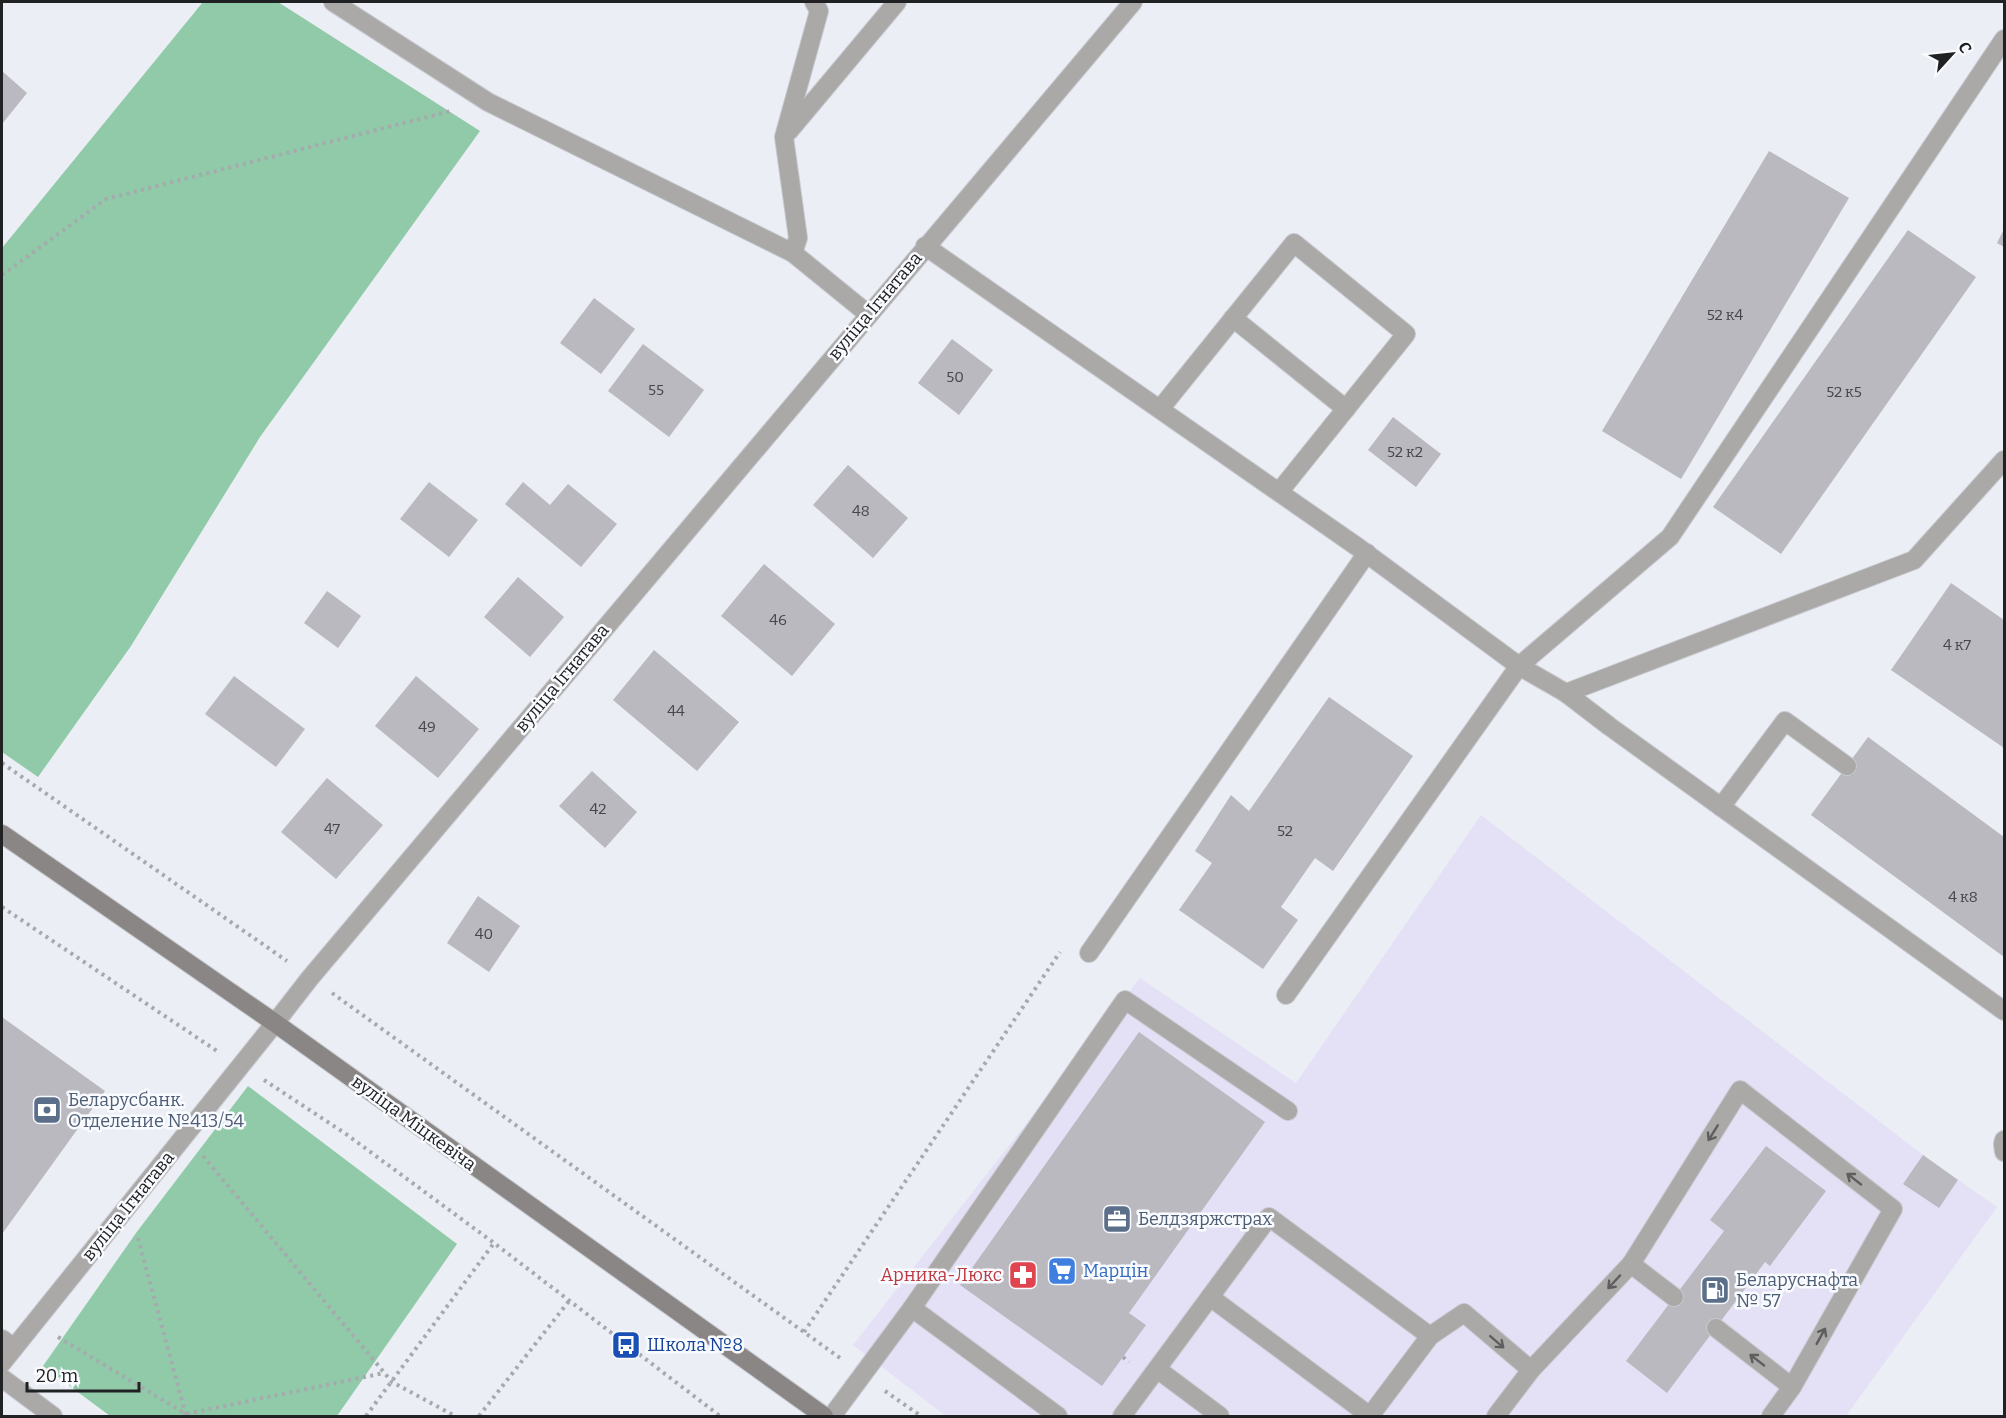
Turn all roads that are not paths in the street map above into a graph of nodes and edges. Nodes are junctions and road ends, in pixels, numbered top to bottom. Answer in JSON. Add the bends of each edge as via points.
{"nodes":[{"id":1,"x":333,"y":2,"type":"edge"},
{"id":2,"x":814,"y":2,"type":"edge"},
{"id":3,"x":897,"y":2,"type":"edge"},
{"id":4,"x":1133,"y":2,"type":"edge"},
{"id":5,"x":2004,"y":39,"type":"edge"},
{"id":6,"x":784,"y":137,"type":"junction"},
{"id":7,"x":925,"y":246,"type":"junction"},
{"id":8,"x":793,"y":253,"type":"junction"},
{"id":9,"x":868,"y":314,"type":"junction"},
{"id":10,"x":1233,"y":318,"type":"junction"},
{"id":11,"x":1160,"y":409,"type":"junction"},
{"id":12,"x":1346,"y":409,"type":"junction"},
{"id":13,"x":2004,"y":460,"type":"edge"},
{"id":14,"x":1279,"y":492,"type":"junction"},
{"id":15,"x":1367,"y":553,"type":"junction"},
{"id":16,"x":1519,"y":666,"type":"junction"},
{"id":17,"x":1566,"y":693,"type":"junction"},
{"id":18,"x":1847,"y":766,"type":"dead end"},
{"id":19,"x":1721,"y":807,"type":"junction"},
{"id":20,"x":2,"y":834,"type":"edge"},
{"id":21,"x":1089,"y":953,"type":"dead end"},
{"id":22,"x":1286,"y":995,"type":"dead end"},
{"id":23,"x":2004,"y":1011,"type":"edge"},
{"id":24,"x":275,"y":1023,"type":"junction"},
{"id":25,"x":1288,"y":1111,"type":"dead end"},
{"id":26,"x":2004,"y":1140,"type":"edge"},
{"id":27,"x":2004,"y":1152,"type":"edge"},
{"id":28,"x":1631,"y":1264,"type":"junction"},
{"id":29,"x":1210,"y":1297,"type":"junction"},
{"id":30,"x":1674,"y":1297,"type":"dead end"},
{"id":31,"x":912,"y":1308,"type":"junction"},
{"id":32,"x":1716,"y":1328,"type":"dead end"},
{"id":33,"x":1430,"y":1336,"type":"junction"},
{"id":34,"x":8,"y":1344,"type":"edge"},
{"id":35,"x":2,"y":1363,"type":"edge"},
{"id":36,"x":1157,"y":1369,"type":"junction"},
{"id":37,"x":1531,"y":1371,"type":"junction"},
{"id":38,"x":2,"y":1378,"type":"edge"},
{"id":39,"x":1792,"y":1387,"type":"junction"},
{"id":40,"x":53,"y":1416,"type":"edge"},
{"id":41,"x":824,"y":1416,"type":"edge"},
{"id":42,"x":832,"y":1416,"type":"edge"},
{"id":43,"x":1058,"y":1416,"type":"edge"},
{"id":44,"x":1122,"y":1416,"type":"edge"},
{"id":45,"x":1220,"y":1416,"type":"edge"},
{"id":46,"x":1370,"y":1416,"type":"edge"},
{"id":47,"x":1496,"y":1416,"type":"edge"},
{"id":48,"x":1772,"y":1416,"type":"edge"}],
"edges":[{"from":1,"to":8,"type":"street","via":[[488,102]]},
{"from":2,"to":6,"type":"street","via":[[819,11]]},
{"from":3,"to":6,"type":"street"},
{"from":4,"to":7,"type":"street","name":"вуліца Ігнатава"},
{"from":5,"to":16,"type":"street","via":[[1670,537]]},
{"from":6,"to":8,"type":"street","via":[[798,238]]},
{"from":7,"to":9,"type":"street","name":"вуліца Ігнатава"},
{"from":7,"to":11,"type":"street"},
{"from":8,"to":9,"type":"street"},
{"from":9,"to":24,"type":"street","name":"вуліца Ігнатава"},
{"from":10,"to":11,"type":"street"},
{"from":10,"to":12,"type":"street"},
{"from":10,"to":12,"type":"street","via":[[1294,243],[1406,334]]},
{"from":11,"to":14,"type":"street"},
{"from":12,"to":14,"type":"street"},
{"from":13,"to":17,"type":"street","via":[[1914,561]]},
{"from":14,"to":15,"type":"street"},
{"from":15,"to":16,"type":"street"},
{"from":15,"to":21,"type":"street"},
{"from":16,"to":17,"type":"street"},
{"from":16,"to":22,"type":"street"},
{"from":17,"to":19,"type":"street"},
{"from":18,"to":19,"type":"street","via":[[1785,721]]},
{"from":19,"to":23,"type":"street"},
{"from":20,"to":24,"type":"main road","name":"вуліца Міцкевіча"},
{"from":24,"to":34,"type":"street","name":"вуліца Ігнатава","via":[[34,1323]]},
{"from":24,"to":41,"type":"main road","name":"вуліца Міцкевіча"},
{"from":25,"to":31,"type":"street","via":[[1125,1000]]},
{"from":26,"to":27,"type":"street"},
{"from":28,"to":30,"type":"street"},
{"from":28,"to":37,"type":"street","one_way":true},
{"from":39,"to":28,"type":"street","one_way":true,"via":[[1893,1209],[1740,1090]]},
{"from":29,"to":33,"type":"street","via":[[1269,1216]]},
{"from":29,"to":36,"type":"street"},
{"from":29,"to":46,"type":"street"},
{"from":31,"to":42,"type":"street"},
{"from":31,"to":43,"type":"street"},
{"from":39,"to":32,"type":"street","one_way":true},
{"from":33,"to":37,"type":"street","one_way":true,"via":[[1464,1313]]},
{"from":33,"to":46,"type":"street"},
{"from":34,"to":35,"type":"street","name":"вуліца Ігнатава"},
{"from":36,"to":44,"type":"street"},
{"from":36,"to":45,"type":"street"},
{"from":37,"to":47,"type":"street"},
{"from":38,"to":40,"type":"street"},
{"from":39,"to":48,"type":"street"}]}
